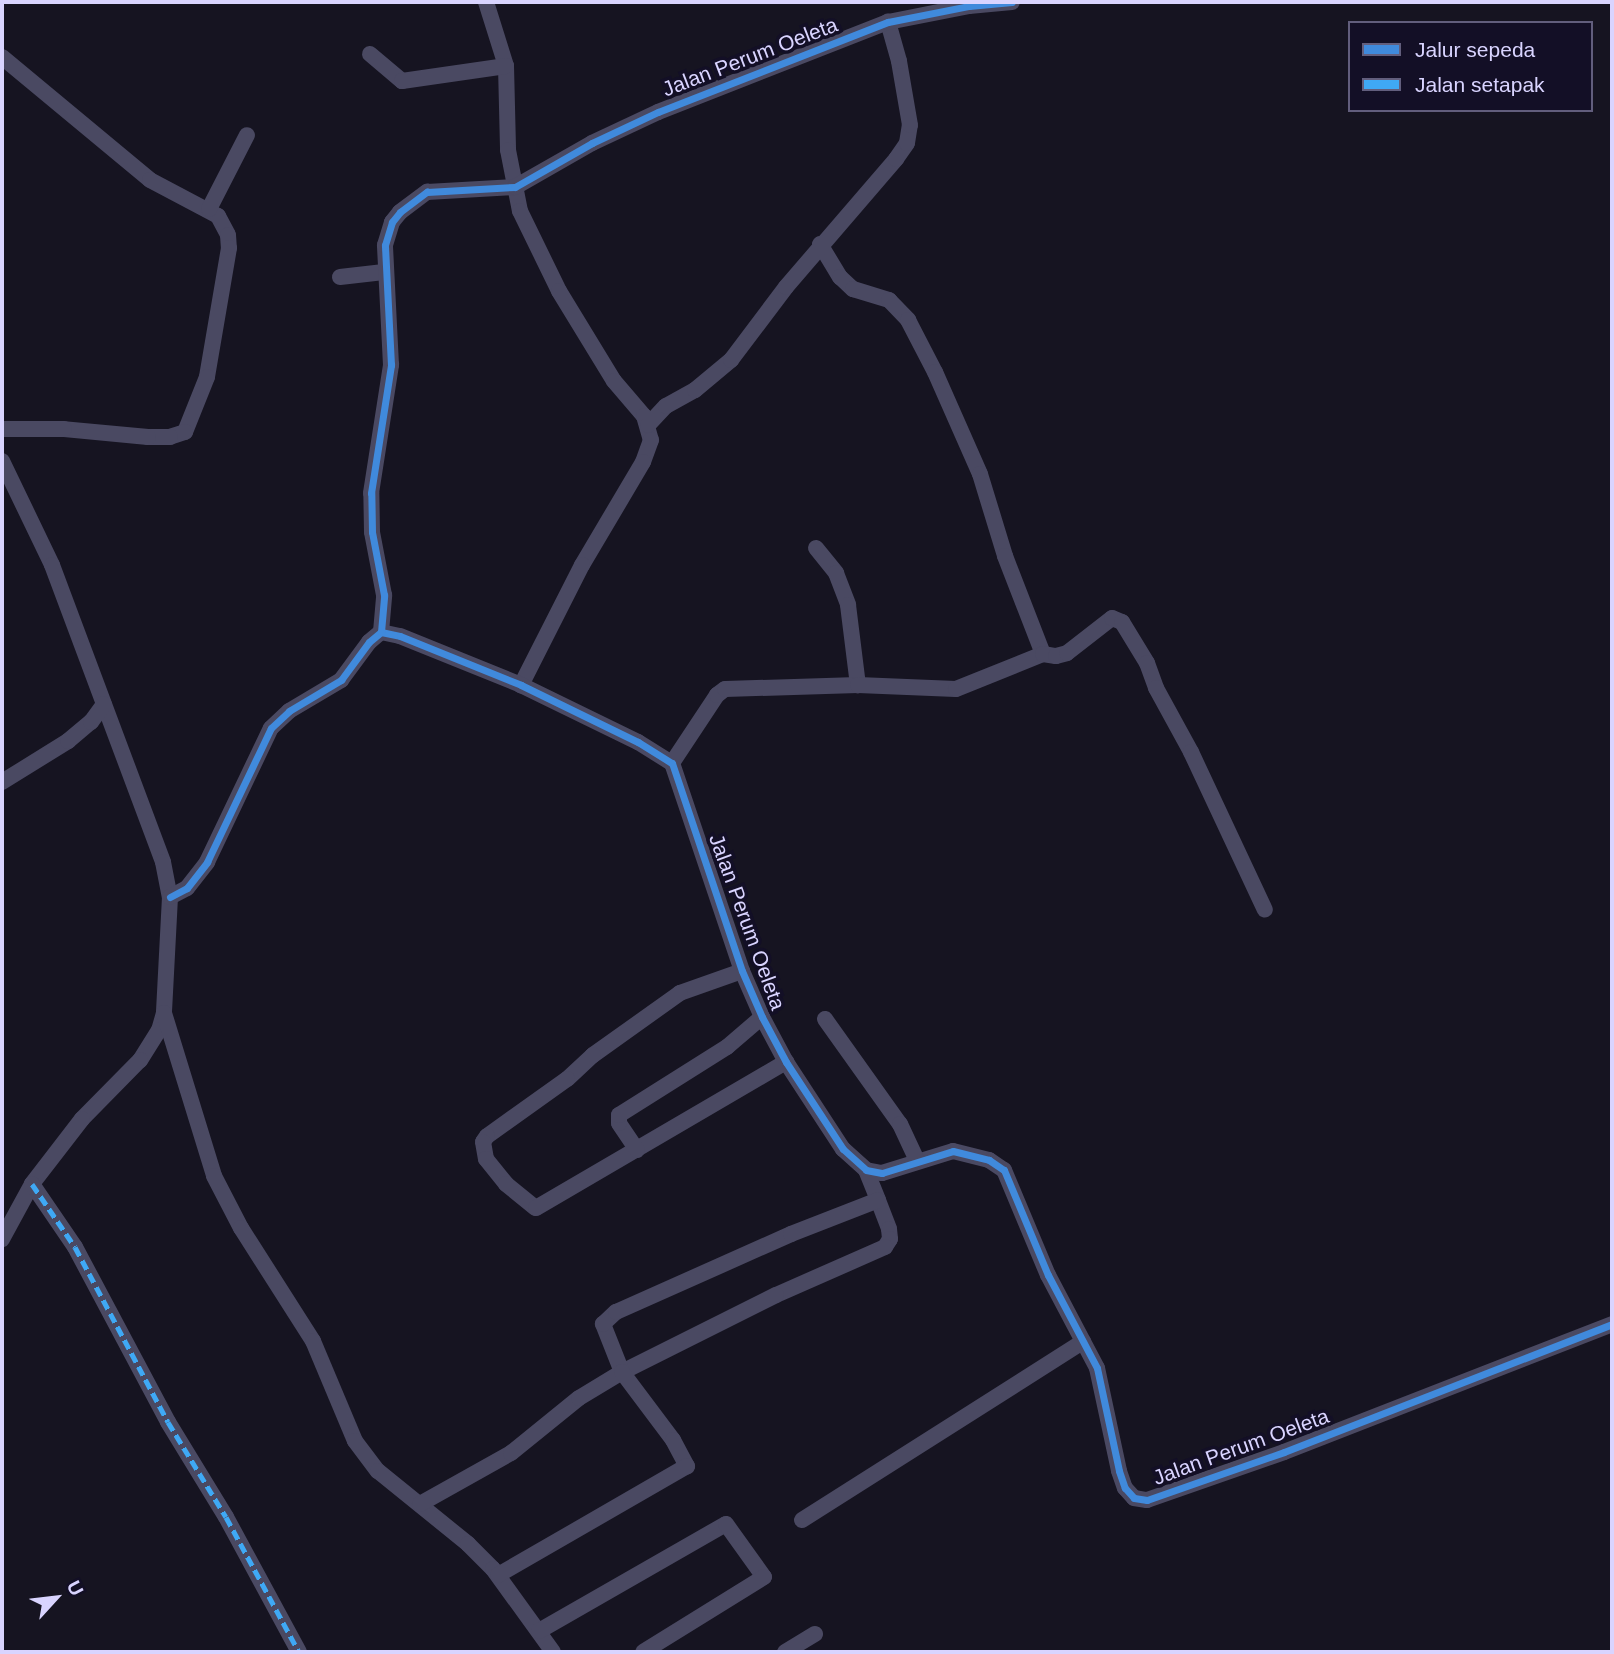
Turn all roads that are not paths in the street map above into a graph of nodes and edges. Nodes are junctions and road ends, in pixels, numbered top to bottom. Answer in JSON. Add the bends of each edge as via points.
{"nodes":[{"id":1,"x":486,"y":2,"type":"edge"},
{"id":2,"x":1012,"y":2,"type":"edge"},
{"id":3,"x":888,"y":22,"type":"junction"},
{"id":4,"x":370,"y":54,"type":"dead end"},
{"id":5,"x":2,"y":57,"type":"edge"},
{"id":6,"x":506,"y":66,"type":"junction"},
{"id":7,"x":247,"y":135,"type":"dead end"},
{"id":8,"x":515,"y":187,"type":"junction"},
{"id":9,"x":209,"y":209,"type":"junction"},
{"id":10,"x":820,"y":244,"type":"junction"},
{"id":11,"x":384,"y":272,"type":"junction"},
{"id":12,"x":340,"y":276,"type":"dead end"},
{"id":13,"x":648,"y":425,"type":"junction"},
{"id":14,"x":2,"y":429,"type":"edge"},
{"id":15,"x":2,"y":461,"type":"edge"},
{"id":16,"x":816,"y":548,"type":"dead end"},
{"id":17,"x":381,"y":632,"type":"junction"},
{"id":18,"x":1043,"y":654,"type":"junction"},
{"id":19,"x":521,"y":685,"type":"junction"},
{"id":20,"x":858,"y":685,"type":"junction"},
{"id":21,"x":104,"y":704,"type":"junction"},
{"id":22,"x":672,"y":763,"type":"junction"},
{"id":23,"x":2,"y":782,"type":"edge"},
{"id":24,"x":170,"y":897,"type":"junction"},
{"id":25,"x":1265,"y":910,"type":"dead end"},
{"id":26,"x":743,"y":971,"type":"junction"},
{"id":27,"x":164,"y":1013,"type":"junction"},
{"id":28,"x":762,"y":1017,"type":"junction"},
{"id":29,"x":825,"y":1018,"type":"dead end"},
{"id":30,"x":786,"y":1062,"type":"junction"},
{"id":31,"x":637,"y":1150,"type":"junction"},
{"id":32,"x":917,"y":1160,"type":"junction"},
{"id":33,"x":866,"y":1170,"type":"junction"},
{"id":34,"x":32,"y":1184,"type":"junction"},
{"id":35,"x":878,"y":1200,"type":"junction"},
{"id":36,"x":2,"y":1239,"type":"edge"},
{"id":37,"x":1612,"y":1324,"type":"edge"},
{"id":38,"x":1083,"y":1342,"type":"junction"},
{"id":39,"x":622,"y":1371,"type":"junction"},
{"id":40,"x":420,"y":1504,"type":"junction"},
{"id":41,"x":802,"y":1520,"type":"dead end"},
{"id":42,"x":498,"y":1575,"type":"junction"},
{"id":43,"x":539,"y":1632,"type":"junction"},
{"id":44,"x":815,"y":1634,"type":"dead end"},
{"id":45,"x":299,"y":1652,"type":"edge"},
{"id":46,"x":553,"y":1652,"type":"edge"},
{"id":47,"x":643,"y":1652,"type":"edge"},
{"id":48,"x":785,"y":1652,"type":"edge"}],
"edges":[{"from":1,"to":6,"type":"street"},
{"from":2,"to":3,"type":"street","name":"Jalan Perum Oeleta"},
{"from":3,"to":8,"type":"street","name":"Jalan Perum Oeleta","via":[[657,112]]},
{"from":3,"to":10,"type":"street","via":[[911,133],[896,159]]},
{"from":4,"to":6,"type":"street","via":[[402,80]]},
{"from":5,"to":9,"type":"street","via":[[150,180]]},
{"from":6,"to":8,"type":"street","via":[[505,107]]},
{"from":7,"to":9,"type":"street"},
{"from":8,"to":11,"type":"street","via":[[446,189],[412,201],[387,234]]},
{"from":8,"to":13,"type":"street","via":[[520,211],[559,291],[614,381]]},
{"from":9,"to":14,"type":"street","via":[[228,235],[228,259],[206,377],[185,432],[159,437]]},
{"from":10,"to":13,"type":"street","via":[[731,360],[695,390],[666,406]]},
{"from":10,"to":18,"type":"street","via":[[853,289],[888,300],[908,320],[980,474]]},
{"from":11,"to":12,"type":"street"},
{"from":11,"to":17,"type":"street","via":[[391,365],[371,511],[384,595]]},
{"from":13,"to":19,"type":"street","via":[[651,440],[643,462],[582,565]]},
{"from":15,"to":21,"type":"street","via":[[52,565]]},
{"from":16,"to":20,"type":"street","via":[[836,573],[848,606]]},
{"from":17,"to":19,"type":"street"},
{"from":17,"to":24,"type":"street","via":[[341,680],[289,711],[271,728],[207,862],[187,888]]},
{"from":18,"to":20,"type":"street","via":[[956,689]]},
{"from":18,"to":25,"type":"street","via":[[1061,655],[1112,618],[1122,622],[1147,663]]},
{"from":19,"to":22,"type":"street"},
{"from":20,"to":22,"type":"street","via":[[725,689]]},
{"from":21,"to":23,"type":"street","via":[[68,741]]},
{"from":21,"to":24,"type":"street","via":[[163,862]]},
{"from":22,"to":26,"type":"street","name":"Jalan Perum Oeleta"},
{"from":24,"to":27,"type":"street"},
{"from":26,"to":28,"type":"street","name":"Jalan Perum Oeleta"},
{"from":26,"to":31,"type":"street","via":[[680,993],[483,1142],[494,1171],[536,1208]]},
{"from":27,"to":34,"type":"street","via":[[140,1060],[82,1119]]},
{"from":27,"to":40,"type":"street","via":[[207,1160],[224,1197],[313,1341],[355,1441],[378,1471]]},
{"from":28,"to":30,"type":"street","name":"Jalan Perum Oeleta"},
{"from":28,"to":31,"type":"street","via":[[727,1047],[619,1115],[619,1123]]},
{"from":29,"to":32,"type":"street","via":[[900,1124]]},
{"from":30,"to":31,"type":"street"},
{"from":30,"to":33,"type":"street","name":"Jalan Perum Oeleta","via":[[843,1149]]},
{"from":32,"to":33,"type":"street","name":"Jalan Perum Oeleta","via":[[882,1173]]},
{"from":32,"to":38,"type":"street","name":"Jalan Perum Oeleta","via":[[964,1152],[1004,1170],[1048,1275]]},
{"from":33,"to":35,"type":"street"},
{"from":34,"to":36,"type":"street"},
{"from":34,"to":45,"type":"street","via":[[75,1247]]},
{"from":35,"to":39,"type":"street","via":[[891,1236],[885,1247]]},
{"from":35,"to":39,"type":"street","via":[[616,1312],[603,1324]]},
{"from":37,"to":38,"type":"street","name":"Jalan Perum Oeleta","via":[[1284,1452],[1147,1500],[1134,1498],[1121,1479],[1101,1382]]},
{"from":38,"to":41,"type":"street"},
{"from":39,"to":40,"type":"street","via":[[579,1398],[511,1453]]},
{"from":39,"to":42,"type":"street","via":[[687,1466]]},
{"from":40,"to":42,"type":"street"},
{"from":42,"to":43,"type":"street"},
{"from":43,"to":46,"type":"street"},
{"from":43,"to":47,"type":"street","via":[[726,1524],[764,1577]]},
{"from":44,"to":48,"type":"street"}]}
